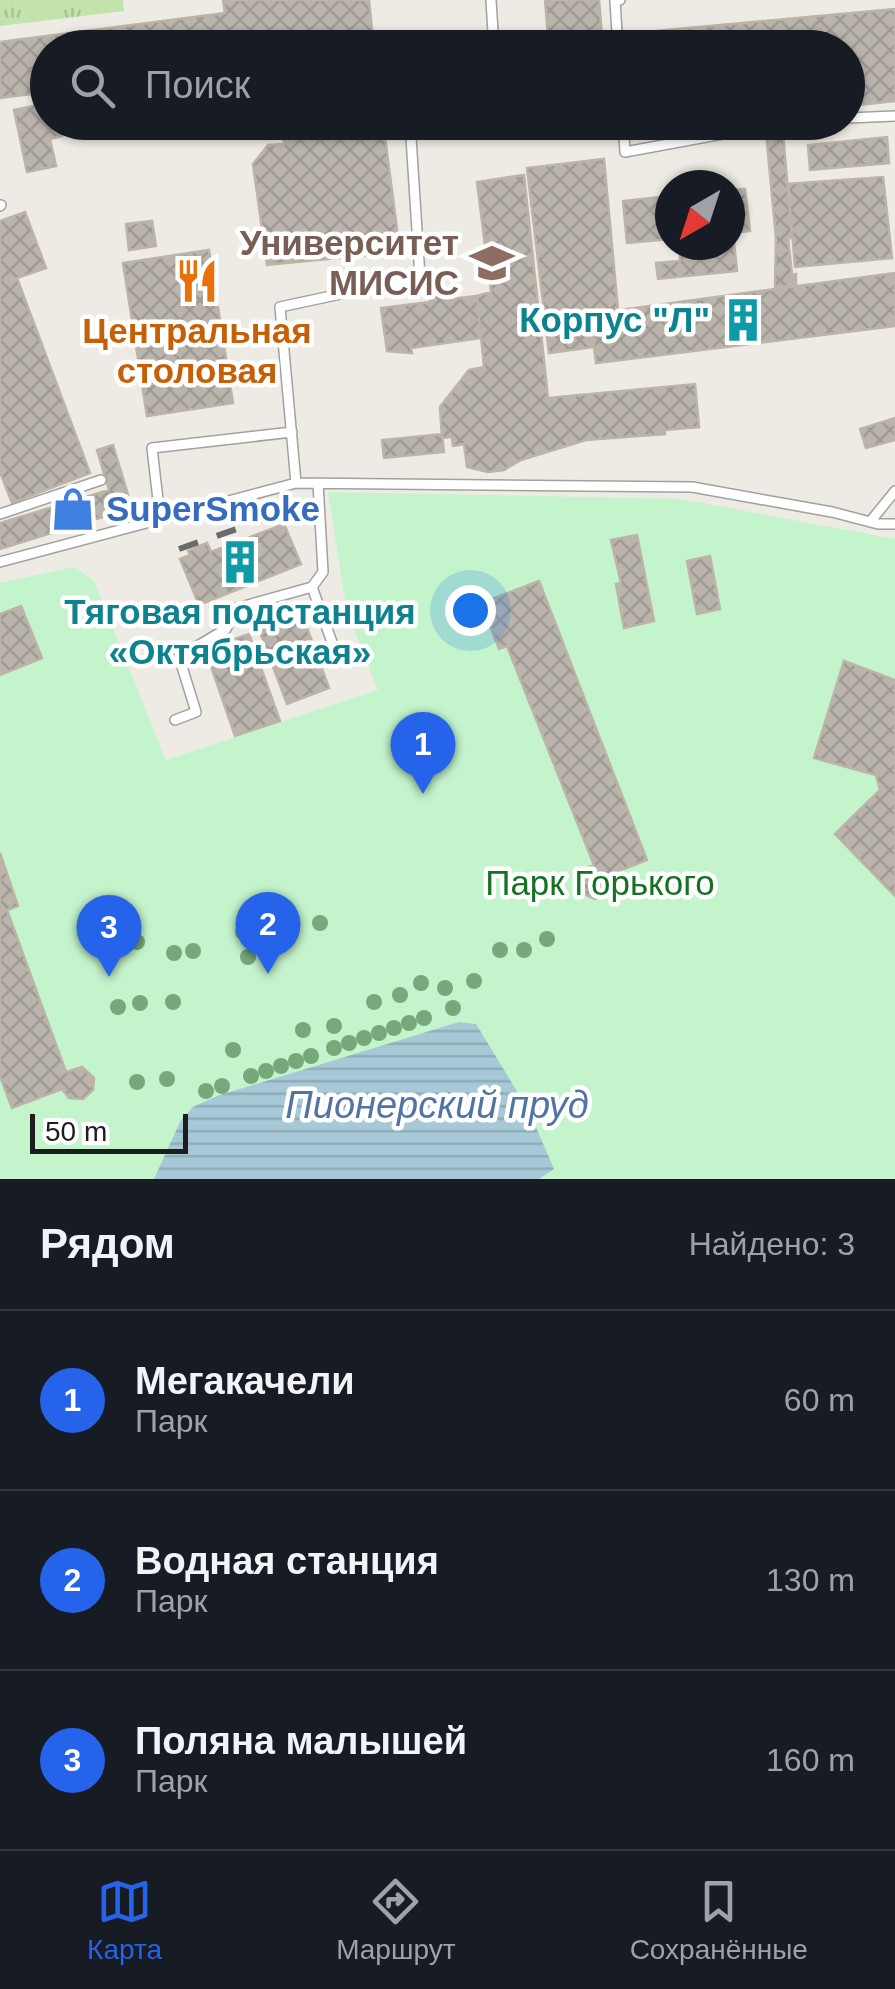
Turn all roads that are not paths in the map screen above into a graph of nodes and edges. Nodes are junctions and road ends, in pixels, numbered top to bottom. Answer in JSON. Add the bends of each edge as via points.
{"nodes":[{"id":1,"x":491,"y":0,"type":"edge"},
{"id":2,"x":620,"y":0,"type":"edge"},
{"id":3,"x":493,"y":30,"type":"edge"},
{"id":4,"x":617,"y":30,"type":"edge"},
{"id":5,"x":895,"y":116,"type":"edge"},
{"id":6,"x":865,"y":117,"type":"edge"},
{"id":7,"x":411,"y":140,"type":"edge"},
{"id":8,"x":624,"y":140,"type":"edge"},
{"id":9,"x":690,"y":140,"type":"edge"},
{"id":10,"x":292,"y":432,"type":"junction"},
{"id":11,"x":101,"y":480,"type":"dead end"},
{"id":12,"x":296,"y":483,"type":"junction"},
{"id":13,"x":318,"y":483,"type":"junction"},
{"id":14,"x":895,"y":491,"type":"edge"},
{"id":15,"x":0,"y":514,"type":"edge"},
{"id":16,"x":160,"y":518,"type":"junction"},
{"id":17,"x":870,"y":522,"type":"junction"},
{"id":18,"x":895,"y":524,"type":"edge"},
{"id":19,"x":0,"y":562,"type":"edge"},
{"id":20,"x":312,"y":587,"type":"junction"},
{"id":21,"x":333,"y":645,"type":"dead end"},
{"id":22,"x":175,"y":720,"type":"dead end"}],
"edges":[{"from":1,"to":3,"type":"lane"},
{"from":2,"to":4,"type":"lane"},
{"from":5,"to":6,"type":"lane"},
{"from":7,"to":10,"type":"lane","via":[[420,277],[280,307]]},
{"from":8,"to":9,"type":"lane","via":[[625,152]]},
{"from":10,"to":12,"type":"lane"},
{"from":10,"to":16,"type":"lane","via":[[152,448]]},
{"from":11,"to":15,"type":"lane"},
{"from":12,"to":13,"type":"lane"},
{"from":12,"to":16,"type":"lane"},
{"from":13,"to":17,"type":"lane","via":[[692,487]]},
{"from":13,"to":20,"type":"lane","via":[[322,572]]},
{"from":14,"to":17,"type":"lane"},
{"from":16,"to":19,"type":"lane"},
{"from":17,"to":18,"type":"lane"},
{"from":20,"to":21,"type":"lane"},
{"from":20,"to":22,"type":"lane","via":[[237,608],[226,628],[179,657],[196,712]]}]}
